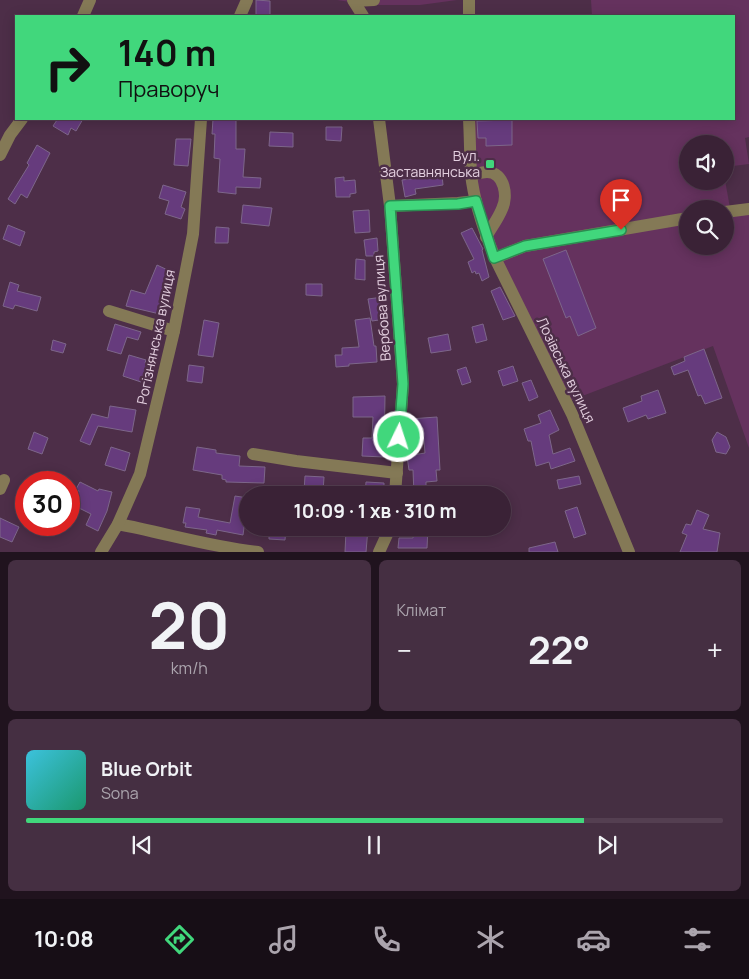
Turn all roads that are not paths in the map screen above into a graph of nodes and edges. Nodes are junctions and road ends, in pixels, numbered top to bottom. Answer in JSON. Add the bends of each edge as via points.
{"nodes":[{"id":1,"x":90,"y":0,"type":"edge"},
{"id":2,"x":247,"y":0,"type":"edge"},
{"id":3,"x":374,"y":0,"type":"edge"},
{"id":4,"x":470,"y":0,"type":"edge"},
{"id":5,"x":353,"y":1,"type":"edge"},
{"id":6,"x":83,"y":15,"type":"edge"},
{"id":7,"x":240,"y":15,"type":"edge"},
{"id":8,"x":361,"y":15,"type":"edge"},
{"id":9,"x":470,"y":15,"type":"edge"},
{"id":10,"x":21,"y":120,"type":"edge"},
{"id":11,"x":202,"y":120,"type":"edge"},
{"id":12,"x":379,"y":120,"type":"edge"},
{"id":13,"x":469,"y":120,"type":"edge"},
{"id":14,"x":5,"y":133,"type":"edge"},
{"id":15,"x":0,"y":155,"type":"edge"},
{"id":16,"x":472,"y":175,"type":"junction"},
{"id":17,"x":476,"y":201,"type":"junction"},
{"id":18,"x":390,"y":206,"type":"junction"},
{"id":19,"x":749,"y":209,"type":"edge"},
{"id":20,"x":734,"y":211,"type":"edge"},
{"id":21,"x":679,"y":220,"type":"edge"},
{"id":22,"x":486,"y":237,"type":"junction"},
{"id":23,"x":494,"y":258,"type":"junction"},
{"id":24,"x":109,"y":311,"type":"dead end"},
{"id":25,"x":174,"y":332,"type":"junction"},
{"id":26,"x":254,"y":454,"type":"dead end"},
{"id":27,"x":397,"y":473,"type":"junction"},
{"id":28,"x":395,"y":486,"type":"edge"},
{"id":29,"x":118,"y":524,"type":"junction"},
{"id":30,"x":386,"y":536,"type":"edge"},
{"id":31,"x":101,"y":552,"type":"edge"},
{"id":32,"x":258,"y":552,"type":"edge"},
{"id":33,"x":379,"y":552,"type":"edge"},
{"id":34,"x":629,"y":552,"type":"edge"}],
"edges":[{"from":1,"to":6,"type":"street"},
{"from":2,"to":7,"type":"street"},
{"from":3,"to":5,"type":"street"},
{"from":4,"to":9,"type":"street"},
{"from":5,"to":8,"type":"street"},
{"from":10,"to":14,"type":"street"},
{"from":11,"to":25,"type":"street","name":"Рогізнянська вулиця","via":[[193,234]]},
{"from":12,"to":18,"type":"street","name":"Вербова вулиця"},
{"from":13,"to":16,"type":"street","name":"Лозівська вулиця"},
{"from":14,"to":15,"type":"street"},
{"from":16,"to":17,"type":"street","name":"Лозівська вулиця"},
{"from":16,"to":22,"type":"street","via":[[488,172],[502,180],[505,198],[502,209]]},
{"from":17,"to":18,"type":"street"},
{"from":17,"to":22,"type":"street","name":"Лозівська вулиця"},
{"from":18,"to":27,"type":"street","name":"Вербова вулиця","via":[[403,384]]},
{"from":19,"to":20,"type":"street"},
{"from":21,"to":23,"type":"street","via":[[525,246]]},
{"from":22,"to":23,"type":"street","name":"Лозівська вулиця"},
{"from":23,"to":34,"type":"street","name":"Лозівська вулиця","via":[[572,414]]},
{"from":24,"to":25,"type":"street"},
{"from":25,"to":29,"type":"street","name":"Рогізнянська вулиця","via":[[140,474]]},
{"from":26,"to":27,"type":"street"},
{"from":27,"to":28,"type":"street","name":"Вербова вулиця"},
{"from":29,"to":31,"type":"street","name":"Рогізнянська вулиця"},
{"from":29,"to":32,"type":"street"},
{"from":30,"to":33,"type":"street"}]}
